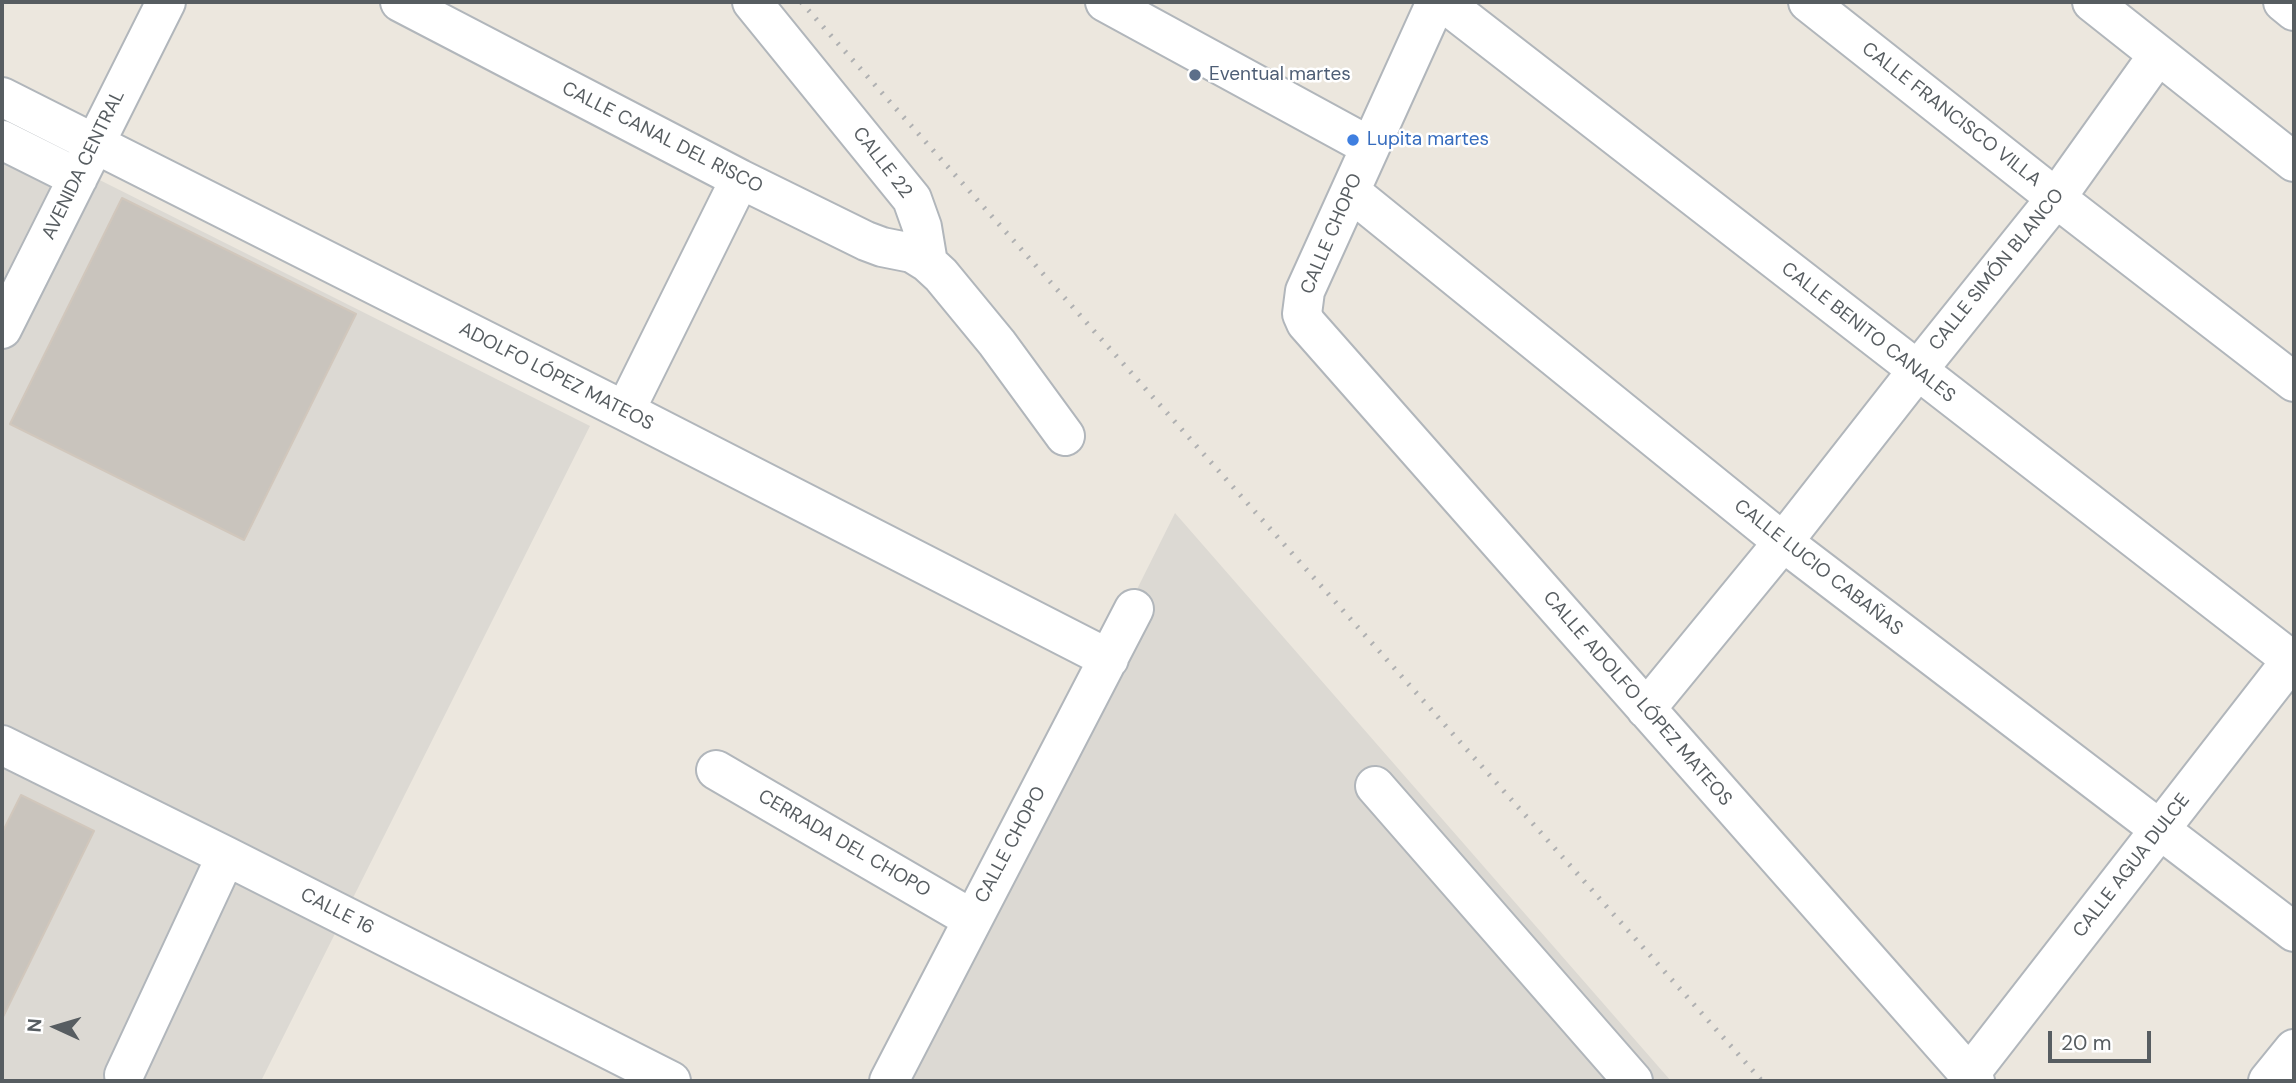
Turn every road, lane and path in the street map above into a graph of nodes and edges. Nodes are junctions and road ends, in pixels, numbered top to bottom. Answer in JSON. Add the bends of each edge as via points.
{"nodes":[{"id":1,"x":166,"y":2,"type":"edge"},
{"id":2,"x":400,"y":2,"type":"edge"},
{"id":3,"x":752,"y":2,"type":"edge"},
{"id":4,"x":1105,"y":2,"type":"edge"},
{"id":5,"x":1436,"y":2,"type":"edge"},
{"id":6,"x":1443,"y":2,"type":"edge"},
{"id":7,"x":1808,"y":2,"type":"edge"},
{"id":8,"x":2092,"y":2,"type":"edge"},
{"id":9,"x":2283,"y":2,"type":"edge"},
{"id":10,"x":2294,"y":11,"type":"edge"},
{"id":11,"x":2158,"y":55,"type":"junction"},
{"id":12,"x":12,"y":103,"type":"edge"},
{"id":13,"x":3,"y":145,"type":"edge"},
{"id":14,"x":1369,"y":146,"type":"junction"},
{"id":15,"x":85,"y":161,"type":"junction"},
{"id":16,"x":2294,"y":162,"type":"edge"},
{"id":17,"x":740,"y":179,"type":"junction"},
{"id":18,"x":1351,"y":192,"type":"junction"},
{"id":19,"x":2056,"y":198,"type":"junction"},
{"id":20,"x":928,"y":263,"type":"junction"},
{"id":21,"x":1302,"y":314,"type":"joint"},
{"id":22,"x":2,"y":329,"type":"edge"},
{"id":23,"x":1917,"y":371,"type":"junction"},
{"id":24,"x":2294,"y":382,"type":"edge"},
{"id":25,"x":625,"y":411,"type":"junction"},
{"id":26,"x":1065,"y":436,"type":"dead end"},
{"id":27,"x":1783,"y":542,"type":"junction"},
{"id":28,"x":1134,"y":609,"type":"dead end"},
{"id":29,"x":1109,"y":659,"type":"junction"},
{"id":30,"x":2293,"y":660,"type":"edge"},
{"id":31,"x":1646,"y":709,"type":"junction"},
{"id":32,"x":2,"y":745,"type":"edge"},
{"id":33,"x":716,"y":770,"type":"dead end"},
{"id":34,"x":1375,"y":786,"type":"dead end"},
{"id":35,"x":2160,"y":830,"type":"junction"},
{"id":36,"x":226,"y":856,"type":"junction"},
{"id":37,"x":972,"y":919,"type":"junction"},
{"id":38,"x":2294,"y":932,"type":"edge"},
{"id":39,"x":2294,"y":1049,"type":"edge"},
{"id":40,"x":124,"y":1075,"type":"dead end"},
{"id":41,"x":1972,"y":1078,"type":"edge"},
{"id":42,"x":671,"y":1081,"type":"edge"},
{"id":43,"x":889,"y":1081,"type":"edge"},
{"id":44,"x":1633,"y":1081,"type":"edge"},
{"id":45,"x":2268,"y":1081,"type":"edge"}],
"edges":[{"from":1,"to":15,"type":"street","name":"AVENIDA CENTRAL"},
{"from":2,"to":17,"type":"street","name":"CALLE CANAL DEL RISCO"},
{"from":3,"to":20,"type":"street","name":"CALLE 22","via":[[912,199]]},
{"from":4,"to":14,"type":"street"},
{"from":5,"to":14,"type":"street","name":"CALLE CHOPO"},
{"from":6,"to":23,"type":"street","name":"CALLE BENITO CANALES"},
{"from":7,"to":19,"type":"street","name":"CALLE FRANCISCO VILLA"},
{"from":8,"to":11,"type":"street"},
{"from":9,"to":10,"type":"street"},
{"from":11,"to":16,"type":"street"},
{"from":11,"to":19,"type":"street","name":"CALLE SIMÓN BLANCO"},
{"from":12,"to":13,"type":"street"},
{"from":12,"to":15,"type":"street","name":"ADOLFO LÓPEZ MATEOS"},
{"from":13,"to":15,"type":"street"},
{"from":14,"to":18,"type":"street","name":"CALLE CHOPO"},
{"from":15,"to":22,"type":"street","name":"AVENIDA CENTRAL"},
{"from":15,"to":25,"type":"street","name":"ADOLFO LÓPEZ MATEOS"},
{"from":17,"to":20,"type":"street","name":"CALLE CANAL DEL RISCO","via":[[866,241],[912,253]]},
{"from":17,"to":25,"type":"street"},
{"from":18,"to":21,"type":"street","name":"CALLE CHOPO","via":[[1305,291]]},
{"from":18,"to":27,"type":"street","name":"CALLE LUCIO CABAÑAS"},
{"from":19,"to":23,"type":"street","name":"CALLE SIMÓN BLANCO"},
{"from":19,"to":24,"type":"street","name":"CALLE FRANCISCO VILLA"},
{"from":20,"to":26,"type":"street","via":[[997,343]]},
{"from":21,"to":31,"type":"street","name":"CALLE ADOLFO LÓPEZ MATEOS","via":[[1313,332]]},
{"from":23,"to":27,"type":"street","name":"CALLE SIMÓN BLANCO"},
{"from":23,"to":30,"type":"street","name":"CALLE BENITO CANALES"},
{"from":25,"to":29,"type":"street","name":"ADOLFO LÓPEZ MATEOS"},
{"from":27,"to":31,"type":"street","name":"CALLE SIMÓN BLANCO"},
{"from":27,"to":35,"type":"street","name":"CALLE LUCIO CABAÑAS"},
{"from":28,"to":29,"type":"street","name":"CALLE CHOPO"},
{"from":29,"to":37,"type":"street","name":"CALLE CHOPO"},
{"from":30,"to":35,"type":"street","name":"CALLE AGUA DULCE"},
{"from":31,"to":41,"type":"street","name":"CALLE ADOLFO LÓPEZ MATEOS"},
{"from":32,"to":36,"type":"street","name":"CALLE 16"},
{"from":33,"to":37,"type":"street","name":"CERRADA DEL CHOPO"},
{"from":34,"to":44,"type":"street"},
{"from":35,"to":38,"type":"street","name":"CALLE LUCIO CABAÑAS"},
{"from":35,"to":41,"type":"street","name":"CALLE AGUA DULCE"},
{"from":36,"to":40,"type":"street"},
{"from":36,"to":42,"type":"street","name":"CALLE 16"},
{"from":37,"to":43,"type":"street","name":"CALLE CHOPO"},
{"from":39,"to":45,"type":"street"}]}
